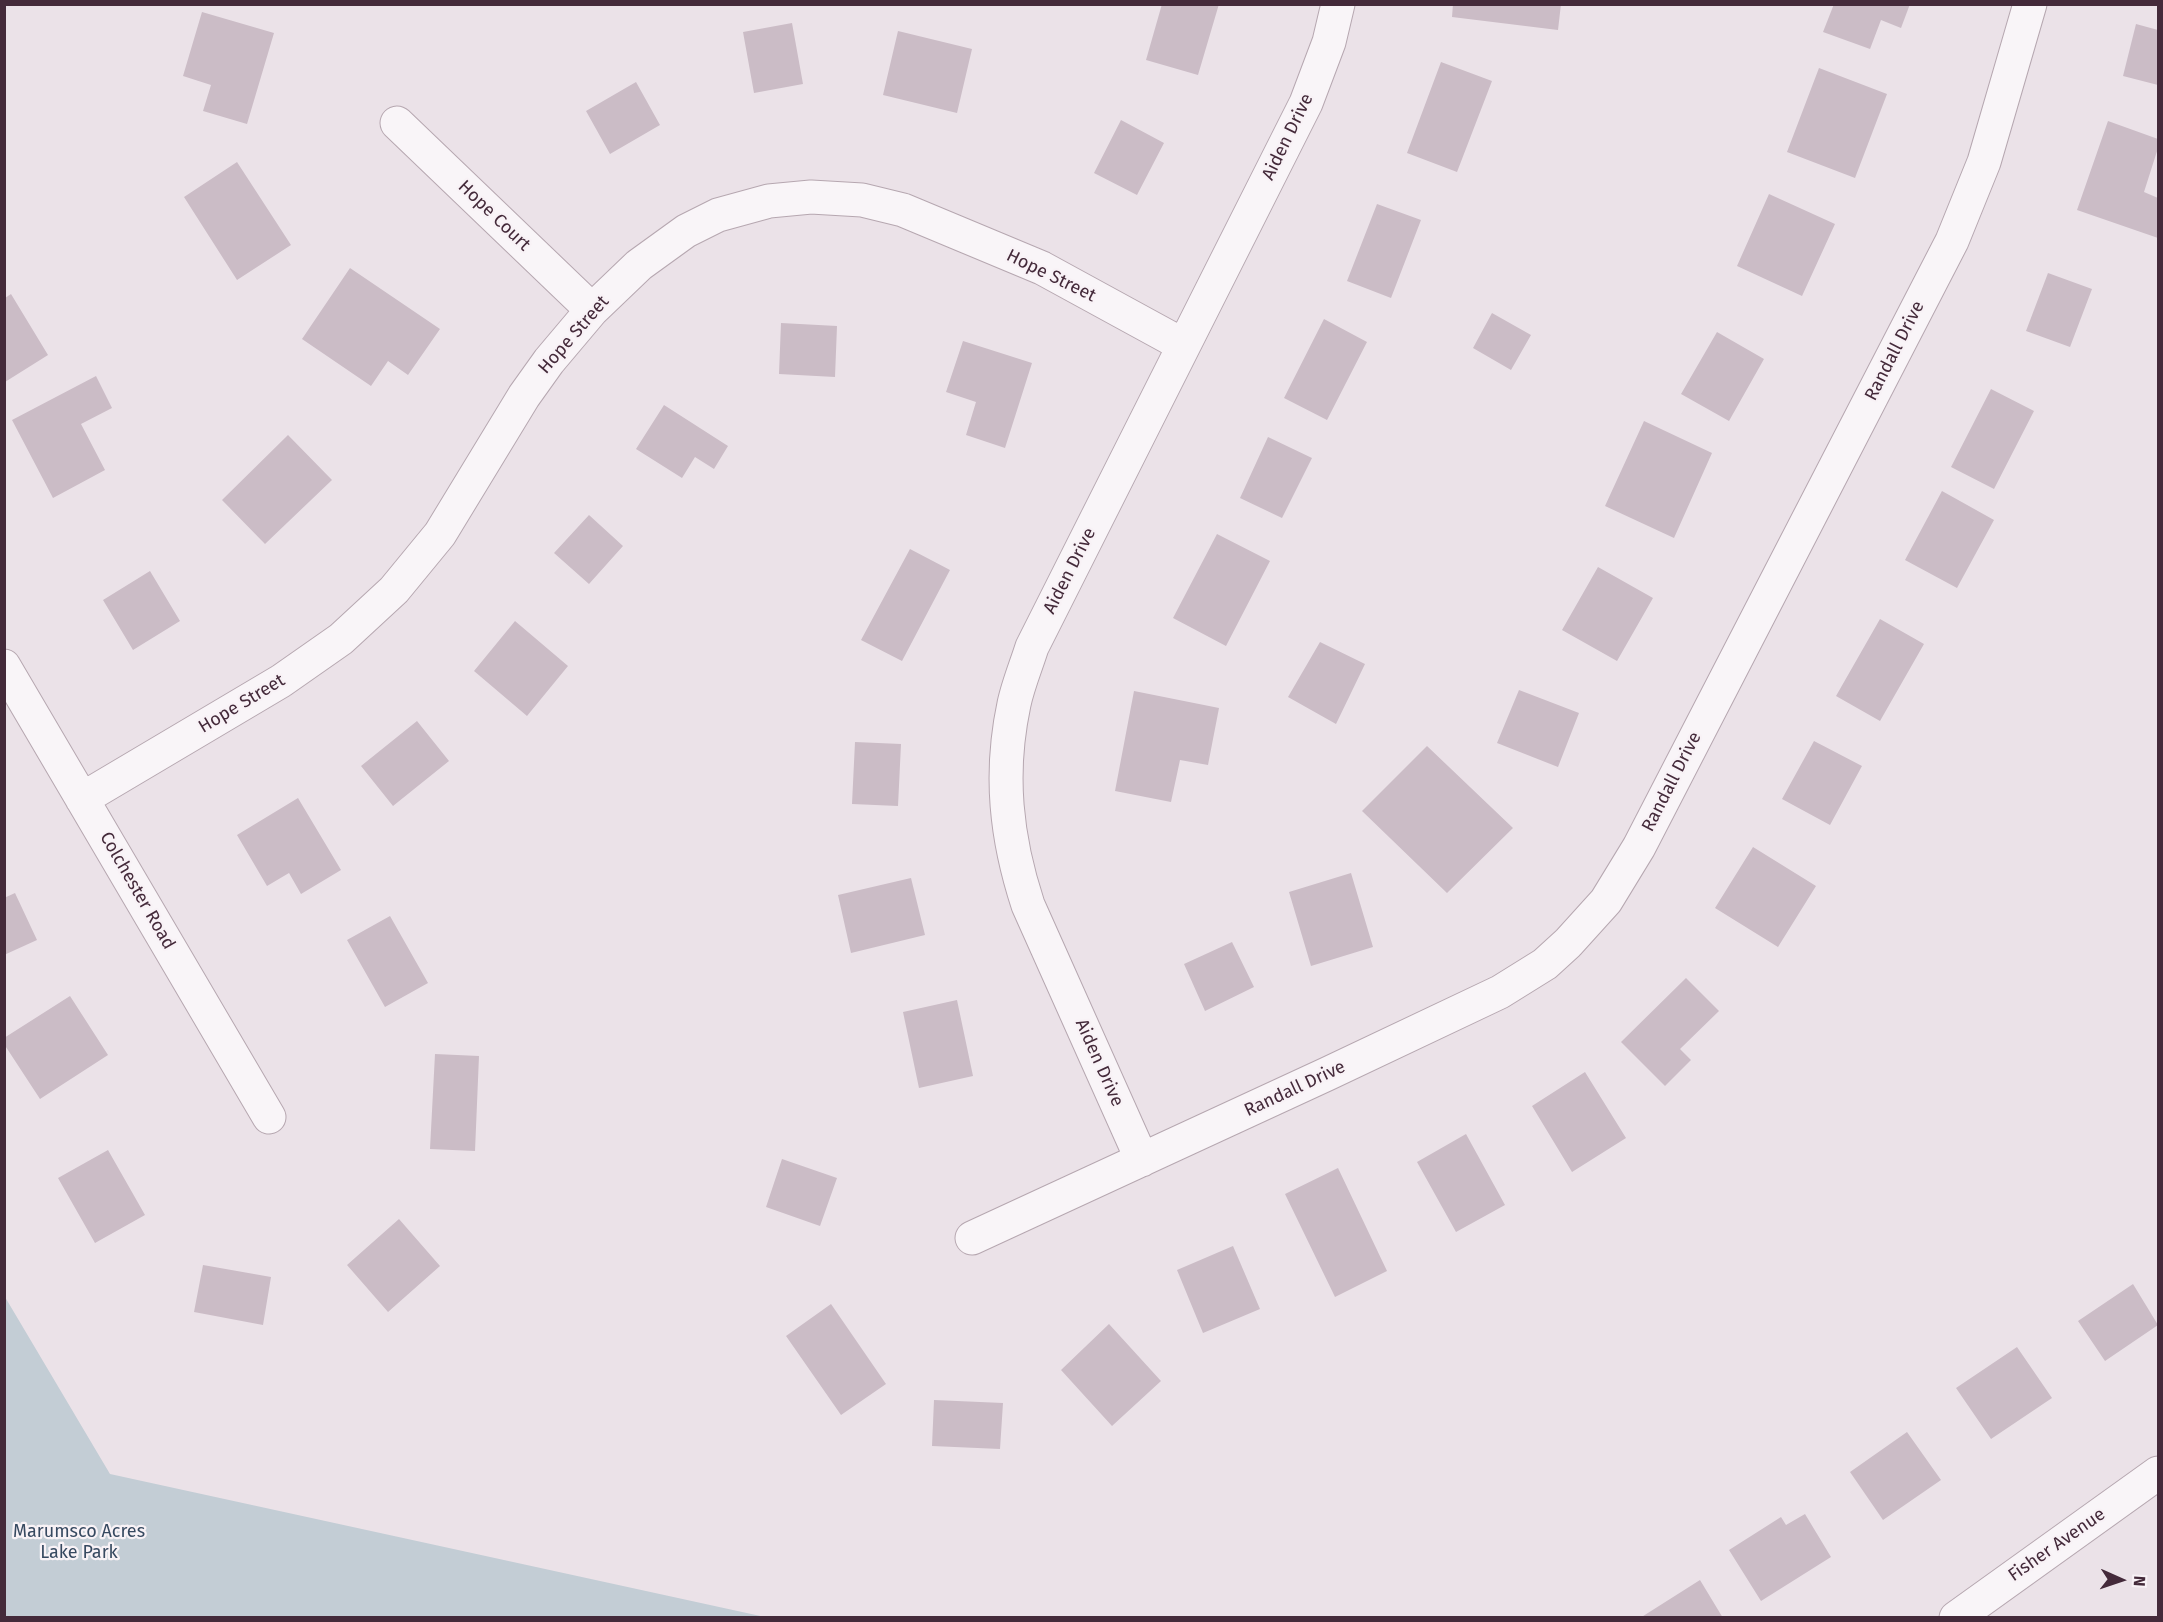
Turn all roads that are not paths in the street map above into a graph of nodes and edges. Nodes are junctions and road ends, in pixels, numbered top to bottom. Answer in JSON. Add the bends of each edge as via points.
{"nodes":[{"id":1,"x":1338,"y":4,"type":"edge"},
{"id":2,"x":2030,"y":4,"type":"edge"},
{"id":3,"x":397,"y":123,"type":"dead end"},
{"id":4,"x":592,"y":310,"type":"junction"},
{"id":5,"x":1183,"y":345,"type":"junction"},
{"id":6,"x":4,"y":666,"type":"edge"},
{"id":7,"x":82,"y":799,"type":"junction"},
{"id":8,"x":269,"y":1117,"type":"dead end"},
{"id":9,"x":1142,"y":1160,"type":"junction"},
{"id":10,"x":972,"y":1238,"type":"dead end"},
{"id":11,"x":2158,"y":1473,"type":"edge"},
{"id":12,"x":1956,"y":1617,"type":"edge"}],
"edges":[{"from":1,"to":5,"type":"street","name":"Aiden Drive","via":[[1329,42],[1306,103]]},
{"from":2,"to":9,"type":"street","name":"Randall Drive","via":[[1984,162],[1952,241],[1639,846],[1606,901],[1545,964],[1500,992]]},
{"from":3,"to":4,"type":"street","name":"Hope Court"},
{"from":4,"to":5,"type":"street","name":"Hope Street","via":[[639,265],[686,231],[718,215],[769,201],[831,198],[903,210],[935,223],[1042,268]]},
{"from":4,"to":7,"type":"street","name":"Hope Street","via":[[549,360],[440,534],[394,590],[341,639],[281,681]]},
{"from":5,"to":9,"type":"street","name":"Aiden Drive","via":[[1032,647],[1014,702],[1006,747],[1007,816],[1028,905]]},
{"from":6,"to":7,"type":"street","name":"Colchester Road"},
{"from":7,"to":8,"type":"street","name":"Colchester Road"},
{"from":9,"to":10,"type":"street","name":"Randall Drive"},
{"from":11,"to":12,"type":"street","name":"Fisher Avenue"}]}
